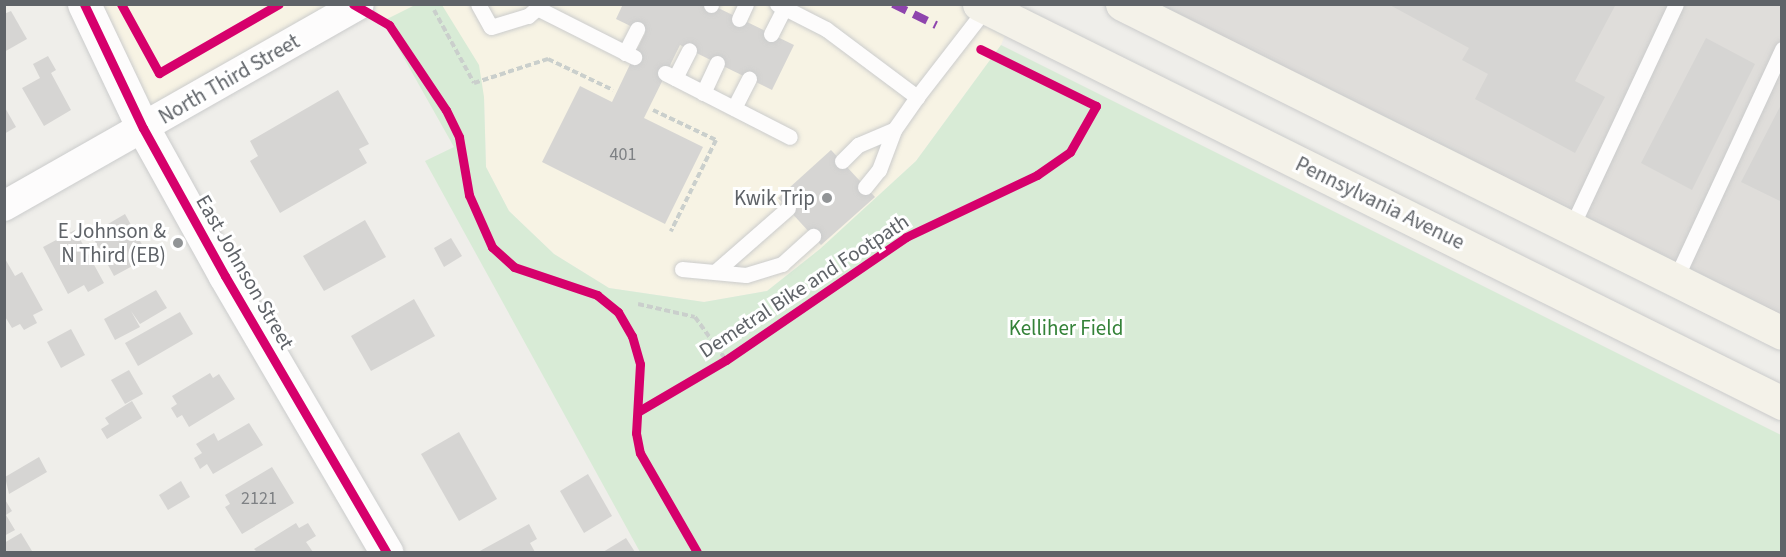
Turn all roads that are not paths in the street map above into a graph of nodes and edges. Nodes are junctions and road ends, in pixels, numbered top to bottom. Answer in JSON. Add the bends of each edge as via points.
{"nodes":[{"id":1,"x":69,"y":4,"type":"edge"},
{"id":2,"x":84,"y":4,"type":"edge"},
{"id":3,"x":358,"y":4,"type":"edge"},
{"id":4,"x":478,"y":4,"type":"edge"},
{"id":5,"x":746,"y":4,"type":"edge"},
{"id":6,"x":1122,"y":4,"type":"edge"},
{"id":7,"x":1676,"y":4,"type":"edge"},
{"id":8,"x":540,"y":6,"type":"edge"},
{"id":9,"x":780,"y":6,"type":"edge"},
{"id":10,"x":982,"y":6,"type":"edge"},
{"id":11,"x":739,"y":19,"type":"dead end"},
{"id":12,"x":638,"y":29,"type":"dead end"},
{"id":13,"x":771,"y":34,"type":"dead end"},
{"id":14,"x":1782,"y":49,"type":"edge"},
{"id":15,"x":690,"y":50,"type":"dead end"},
{"id":16,"x":717,"y":63,"type":"dead end"},
{"id":17,"x":749,"y":79,"type":"dead end"},
{"id":18,"x":703,"y":93,"type":"junction"},
{"id":19,"x":127,"y":94,"type":"junction"},
{"id":20,"x":917,"y":97,"type":"junction"},
{"id":21,"x":735,"y":108,"type":"junction"},
{"id":22,"x":143,"y":128,"type":"junction"},
{"id":23,"x":894,"y":130,"type":"junction"},
{"id":24,"x":790,"y":137,"type":"dead end"},
{"id":25,"x":842,"y":161,"type":"dead end"},
{"id":26,"x":865,"y":187,"type":"dead end"},
{"id":27,"x":4,"y":206,"type":"edge"},
{"id":28,"x":788,"y":208,"type":"dead end"},
{"id":29,"x":1571,"y":228,"type":"junction"},
{"id":30,"x":813,"y":236,"type":"dead end"},
{"id":31,"x":682,"y":269,"type":"dead end"},
{"id":32,"x":715,"y":272,"type":"junction"},
{"id":33,"x":1675,"y":280,"type":"junction"},
{"id":34,"x":1782,"y":333,"type":"edge"},
{"id":35,"x":1782,"y":403,"type":"edge"},
{"id":36,"x":386,"y":552,"type":"edge"}],
"edges":[{"from":1,"to":19,"type":"street","name":"East Johnson Street"},
{"from":2,"to":19,"type":"street","name":"East Johnson Street"},
{"from":3,"to":22,"type":"street","name":"North Third Street"},
{"from":4,"to":8,"type":"lane","via":[[491,27],[528,16]]},
{"from":5,"to":11,"type":"lane"},
{"from":6,"to":29,"type":"main road"},
{"from":7,"to":29,"type":"lane"},
{"from":8,"to":12,"type":"lane","via":[[630,55]]},
{"from":9,"to":13,"type":"lane"},
{"from":9,"to":20,"type":"lane","via":[[826,29]]},
{"from":10,"to":20,"type":"lane"},
{"from":10,"to":35,"type":"main road","name":"Pennsylvania Avenue"},
{"from":14,"to":33,"type":"lane"},
{"from":15,"to":18,"type":"lane","via":[[670,76]]},
{"from":16,"to":18,"type":"lane"},
{"from":17,"to":21,"type":"lane"},
{"from":18,"to":21,"type":"lane"},
{"from":19,"to":22,"type":"street","name":"East Johnson Street"},
{"from":20,"to":23,"type":"lane"},
{"from":21,"to":24,"type":"lane"},
{"from":22,"to":27,"type":"street","name":"North Third Street"},
{"from":22,"to":36,"type":"street","name":"East Johnson Street"},
{"from":23,"to":25,"type":"lane","via":[[858,145]]},
{"from":23,"to":26,"type":"lane","via":[[879,171]]},
{"from":28,"to":32,"type":"lane"},
{"from":29,"to":33,"type":"main road"},
{"from":30,"to":32,"type":"lane","via":[[782,264],[746,275]]},
{"from":31,"to":32,"type":"lane"},
{"from":33,"to":34,"type":"main road"}]}
